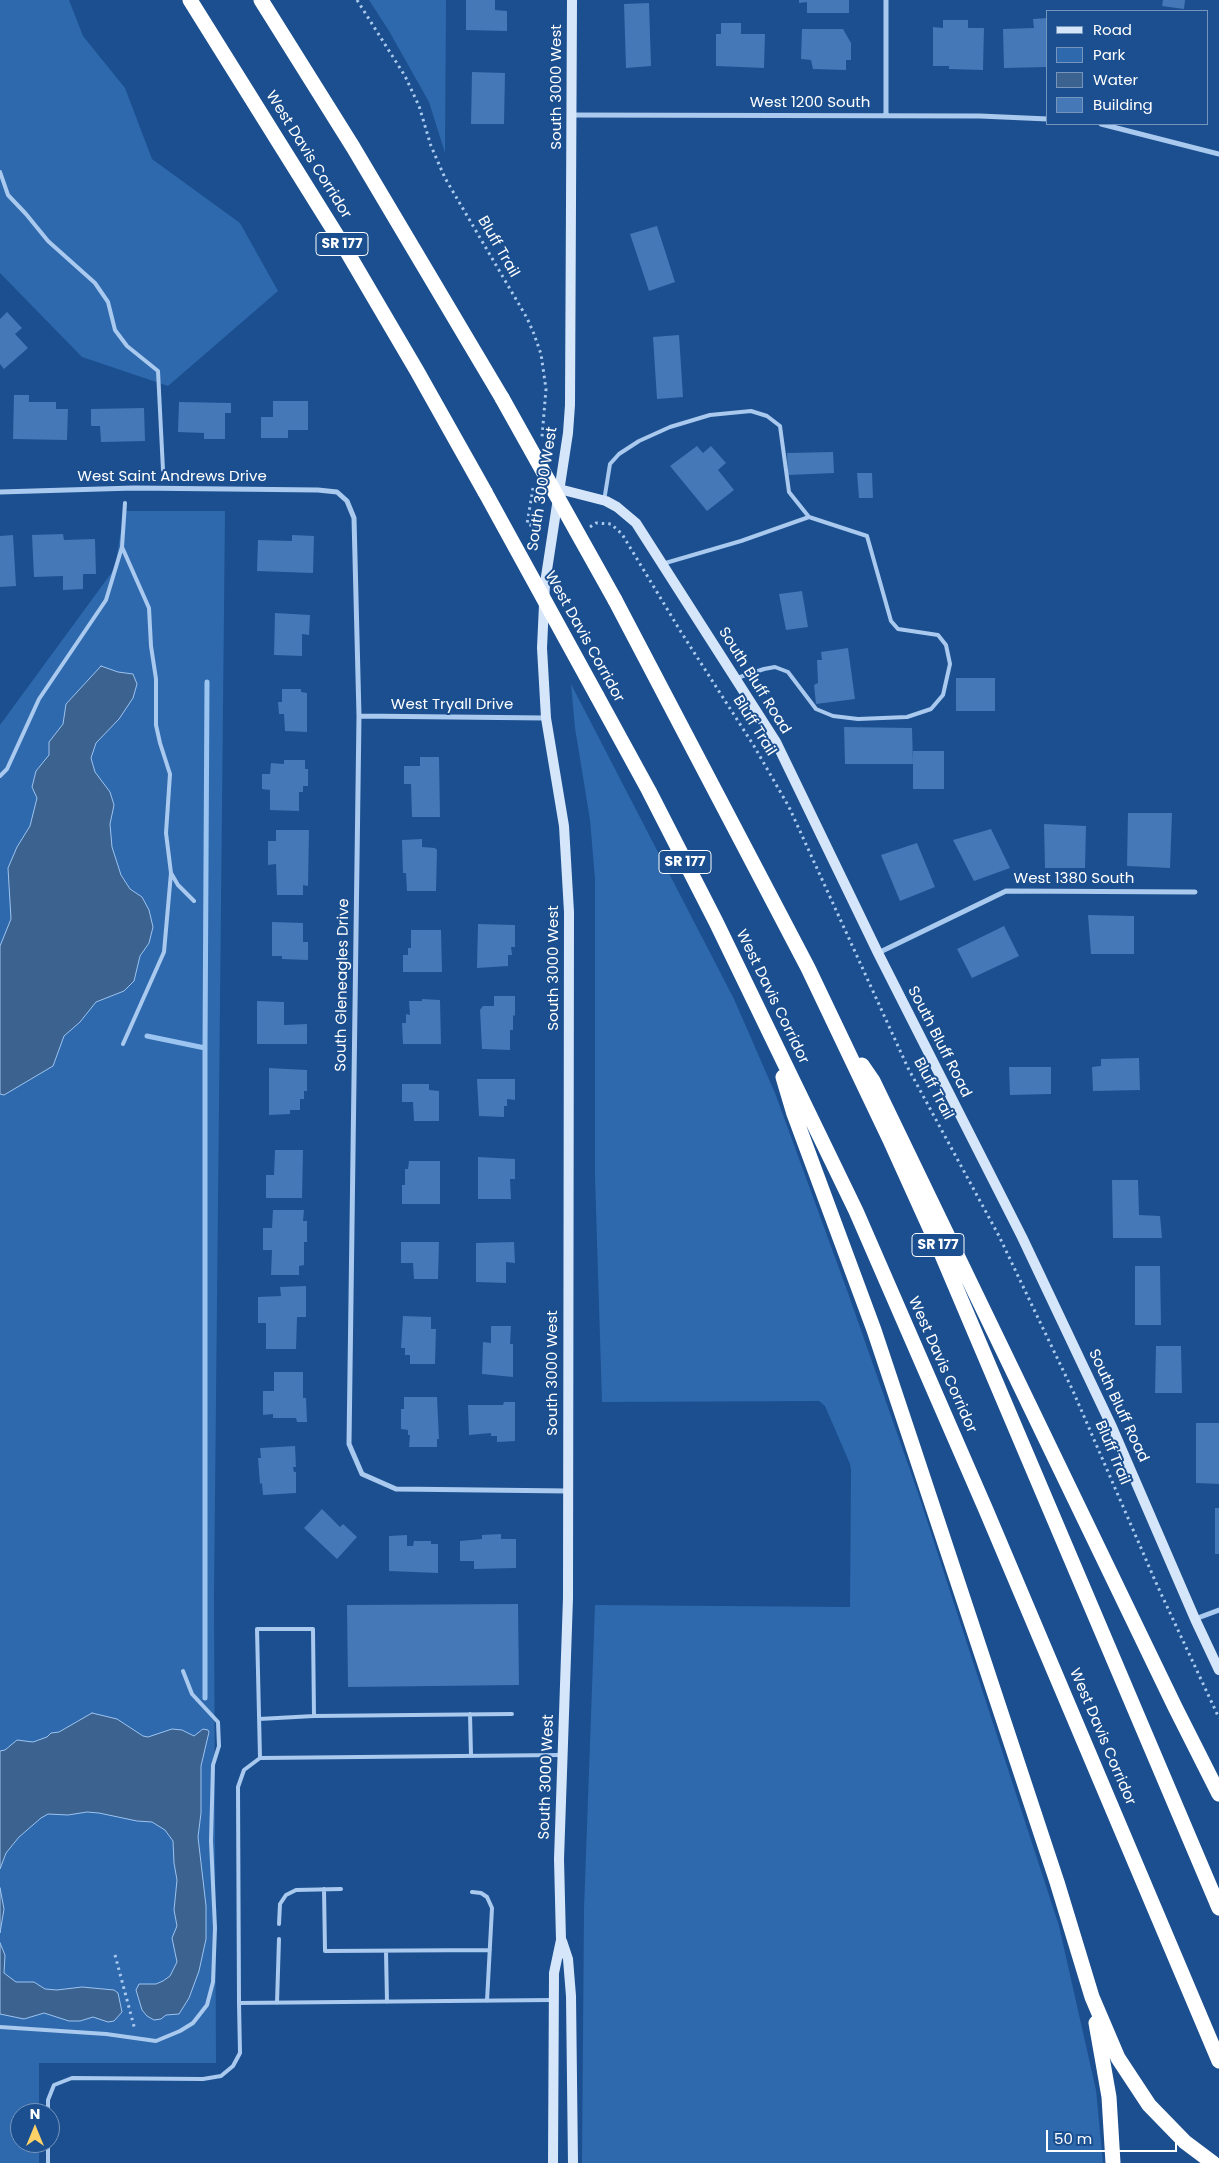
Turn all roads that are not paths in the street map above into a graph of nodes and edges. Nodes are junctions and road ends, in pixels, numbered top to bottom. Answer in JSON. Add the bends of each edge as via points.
{"nodes":[{"id":1,"x":190,"y":0,"type":"edge"},
{"id":2,"x":261,"y":0,"type":"edge"},
{"id":3,"x":572,"y":0,"type":"edge"},
{"id":4,"x":886,"y":0,"type":"edge"},
{"id":5,"x":572,"y":114,"type":"junction"},
{"id":6,"x":886,"y":115,"type":"junction"},
{"id":7,"x":1046,"y":119,"type":"edge"},
{"id":8,"x":1105,"y":125,"type":"edge"},
{"id":9,"x":1219,"y":154,"type":"edge"},
{"id":10,"x":0,"y":172,"type":"edge"},
{"id":11,"x":163,"y":470,"type":"dead end"},
{"id":12,"x":559,"y":490,"type":"junction"},
{"id":13,"x":0,"y":492,"type":"edge"},
{"id":14,"x":343,"y":496,"type":"joint"},
{"id":15,"x":604,"y":501,"type":"junction"},
{"id":16,"x":125,"y":503,"type":"dead end"},
{"id":17,"x":809,"y":517,"type":"junction"},
{"id":18,"x":122,"y":547,"type":"junction"},
{"id":19,"x":662,"y":564,"type":"junction"},
{"id":20,"x":735,"y":679,"type":"junction"},
{"id":21,"x":358,"y":716,"type":"junction"},
{"id":22,"x":546,"y":718,"type":"junction"},
{"id":23,"x":0,"y":776,"type":"edge"},
{"id":24,"x":171,"y":873,"type":"junction"},
{"id":25,"x":1195,"y":892,"type":"dead end"},
{"id":26,"x":194,"y":901,"type":"dead end"},
{"id":27,"x":878,"y":953,"type":"junction"},
{"id":28,"x":829,"y":1016,"type":"junction"},
{"id":29,"x":769,"y":1030,"type":"junction"},
{"id":30,"x":123,"y":1044,"type":"dead end"},
{"id":31,"x":568,"y":1491,"type":"junction"},
{"id":32,"x":1219,"y":1610,"type":"edge"},
{"id":33,"x":1195,"y":1619,"type":"junction"},
{"id":34,"x":1219,"y":1670,"type":"edge"},
{"id":35,"x":183,"y":1671,"type":"dead end"},
{"id":36,"x":470,"y":1714,"type":"junction"},
{"id":37,"x":512,"y":1714,"type":"dead end"},
{"id":38,"x":314,"y":1716,"type":"junction"},
{"id":39,"x":259,"y":1719,"type":"junction"},
{"id":40,"x":471,"y":1755,"type":"junction"},
{"id":41,"x":563,"y":1755,"type":"junction"},
{"id":42,"x":260,"y":1758,"type":"junction"},
{"id":43,"x":1219,"y":1794,"type":"edge"},
{"id":44,"x":341,"y":1889,"type":"dead end"},
{"id":45,"x":324,"y":1890,"type":"junction"},
{"id":46,"x":472,"y":1892,"type":"dead end"},
{"id":47,"x":1219,"y":1908,"type":"edge"},
{"id":48,"x":279,"y":1924,"type":"dead end"},
{"id":49,"x":278,"y":1939,"type":"dead end"},
{"id":50,"x":562,"y":1940,"type":"junction"},
{"id":51,"x":490,"y":1950,"type":"junction"},
{"id":52,"x":386,"y":1951,"type":"junction"},
{"id":53,"x":1092,"y":1997,"type":"junction"},
{"id":54,"x":554,"y":2000,"type":"junction"},
{"id":55,"x":488,"y":2001,"type":"junction"},
{"id":56,"x":276,"y":2002,"type":"junction"},
{"id":57,"x":386,"y":2002,"type":"junction"},
{"id":58,"x":239,"y":2003,"type":"junction"},
{"id":59,"x":0,"y":2027,"type":"edge"},
{"id":60,"x":1219,"y":2061,"type":"edge"},
{"id":61,"x":48,"y":2103,"type":"edge"},
{"id":62,"x":553,"y":2163,"type":"edge"},
{"id":63,"x":573,"y":2163,"type":"edge"},
{"id":64,"x":1113,"y":2163,"type":"edge"},
{"id":65,"x":1213,"y":2163,"type":"edge"}],
"edges":[{"from":1,"to":29,"type":"highway","name":"West Davis Corridor","number":"SR 177","bridge":true,"via":[[346,250],[417,371],[662,817]]},
{"from":2,"to":28,"type":"highway","number":"SR 177","bridge":true,"via":[[502,398],[616,600],[808,968]]},
{"from":3,"to":5,"type":"main road","name":"South 3000 West"},
{"from":4,"to":6,"type":"street"},
{"from":5,"to":6,"type":"street","name":"West 1200 South"},
{"from":5,"to":12,"type":"main road","name":"South 3000 West","via":[[571,397]]},
{"from":6,"to":7,"type":"street","name":"West 1200 South"},
{"from":8,"to":9,"type":"street"},
{"from":10,"to":11,"type":"lane","via":[[8,195],[48,241],[95,283],[108,302],[116,330],[127,346],[158,372]]},
{"from":12,"to":15,"type":"main road","name":"South Bluff Road"},
{"from":12,"to":22,"type":"main road","name":"South 3000 West","via":[[542,615]]},
{"from":13,"to":14,"type":"street","name":"West Saint Andrews Drive","via":[[134,488],[329,491]]},
{"from":14,"to":21,"type":"street","name":"South Gleneagles Drive","via":[[354,518]]},
{"from":15,"to":17,"type":"lane","via":[[610,464],[628,447],[691,420],[751,411],[767,416],[780,426],[789,492]]},
{"from":15,"to":19,"type":"main road","name":"South Bluff Road","via":[[636,523]]},
{"from":16,"to":18,"type":"lane"},
{"from":17,"to":19,"type":"lane"},
{"from":17,"to":20,"type":"lane","via":[[867,536],[891,620],[898,629],[938,634],[946,645],[950,664],[943,694],[931,709],[907,717],[858,719],[833,716],[816,709],[788,672],[776,667]]},
{"from":18,"to":23,"type":"lane","via":[[106,600],[39,699],[7,768]]},
{"from":18,"to":24,"type":"lane","via":[[149,608],[156,679],[156,724],[170,774],[166,833]]},
{"from":19,"to":20,"type":"main road","name":"South Bluff Road"},
{"from":20,"to":27,"type":"main road","name":"South Bluff Road","via":[[776,742]]},
{"from":21,"to":22,"type":"street","name":"West Tryall Drive"},
{"from":21,"to":31,"type":"street","name":"South Gleneagles Drive","via":[[350,1444],[362,1474],[396,1489]]},
{"from":22,"to":31,"type":"main road","name":"South 3000 West","via":[[564,826],[569,912]]},
{"from":24,"to":26,"type":"lane"},
{"from":24,"to":30,"type":"lane","via":[[164,952]]},
{"from":25,"to":27,"type":"street","name":"West 1380 South","via":[[1006,891]]},
{"from":27,"to":33,"type":"main road","name":"South Bluff Road","via":[[1026,1246],[1112,1427]]},
{"from":28,"to":43,"type":"highway","via":[[873,1081]]},
{"from":28,"to":47,"type":"highway","number":"SR 177","via":[[942,1255]]},
{"from":29,"to":53,"type":"highway","via":[[794,1114],[874,1330]]},
{"from":29,"to":60,"type":"highway","name":"West Davis Corridor","number":"SR 177","via":[[856,1211],[936,1394]]},
{"from":31,"to":41,"type":"main road","name":"South 3000 West"},
{"from":32,"to":33,"type":"street"},
{"from":33,"to":34,"type":"main road","name":"South Bluff Road"},
{"from":35,"to":59,"type":"lane","via":[[192,1694],[218,1722],[211,1841],[215,1928],[213,1982],[207,2005],[193,2023],[156,2041],[106,2034]]},
{"from":36,"to":37,"type":"lane"},
{"from":36,"to":38,"type":"lane"},
{"from":36,"to":40,"type":"lane"},
{"from":38,"to":39,"type":"lane"},
{"from":38,"to":39,"type":"lane","via":[[313,1629],[257,1629]]},
{"from":39,"to":42,"type":"lane"},
{"from":40,"to":41,"type":"lane"},
{"from":40,"to":42,"type":"lane"},
{"from":41,"to":50,"type":"main road","name":"South 3000 West","via":[[559,1860]]},
{"from":42,"to":58,"type":"lane","via":[[244,1770],[238,1787]]},
{"from":44,"to":45,"type":"lane"},
{"from":45,"to":48,"type":"lane","via":[[296,1890],[286,1895],[280,1904]]},
{"from":45,"to":52,"type":"lane","via":[[325,1951]]},
{"from":46,"to":51,"type":"lane","via":[[488,1897],[492,1908]]},
{"from":49,"to":56,"type":"lane"},
{"from":50,"to":54,"type":"main road","name":"South 3000 West","via":[[554,1973]]},
{"from":50,"to":63,"type":"main road","name":"South 3000 West","via":[[568,1959],[571,1996]]},
{"from":51,"to":52,"type":"lane"},
{"from":51,"to":55,"type":"lane"},
{"from":52,"to":57,"type":"lane"},
{"from":53,"to":64,"type":"highway","via":[[1109,2097]]},
{"from":53,"to":65,"type":"highway","via":[[1118,2058],[1149,2105],[1185,2142]]},
{"from":54,"to":55,"type":"lane"},
{"from":54,"to":62,"type":"main road","name":"South 3000 West"},
{"from":55,"to":57,"type":"lane"},
{"from":56,"to":57,"type":"lane"},
{"from":56,"to":58,"type":"lane"},
{"from":58,"to":61,"type":"lane","via":[[240,2053],[233,2066],[221,2076],[72,2078],[54,2085]]}]}
